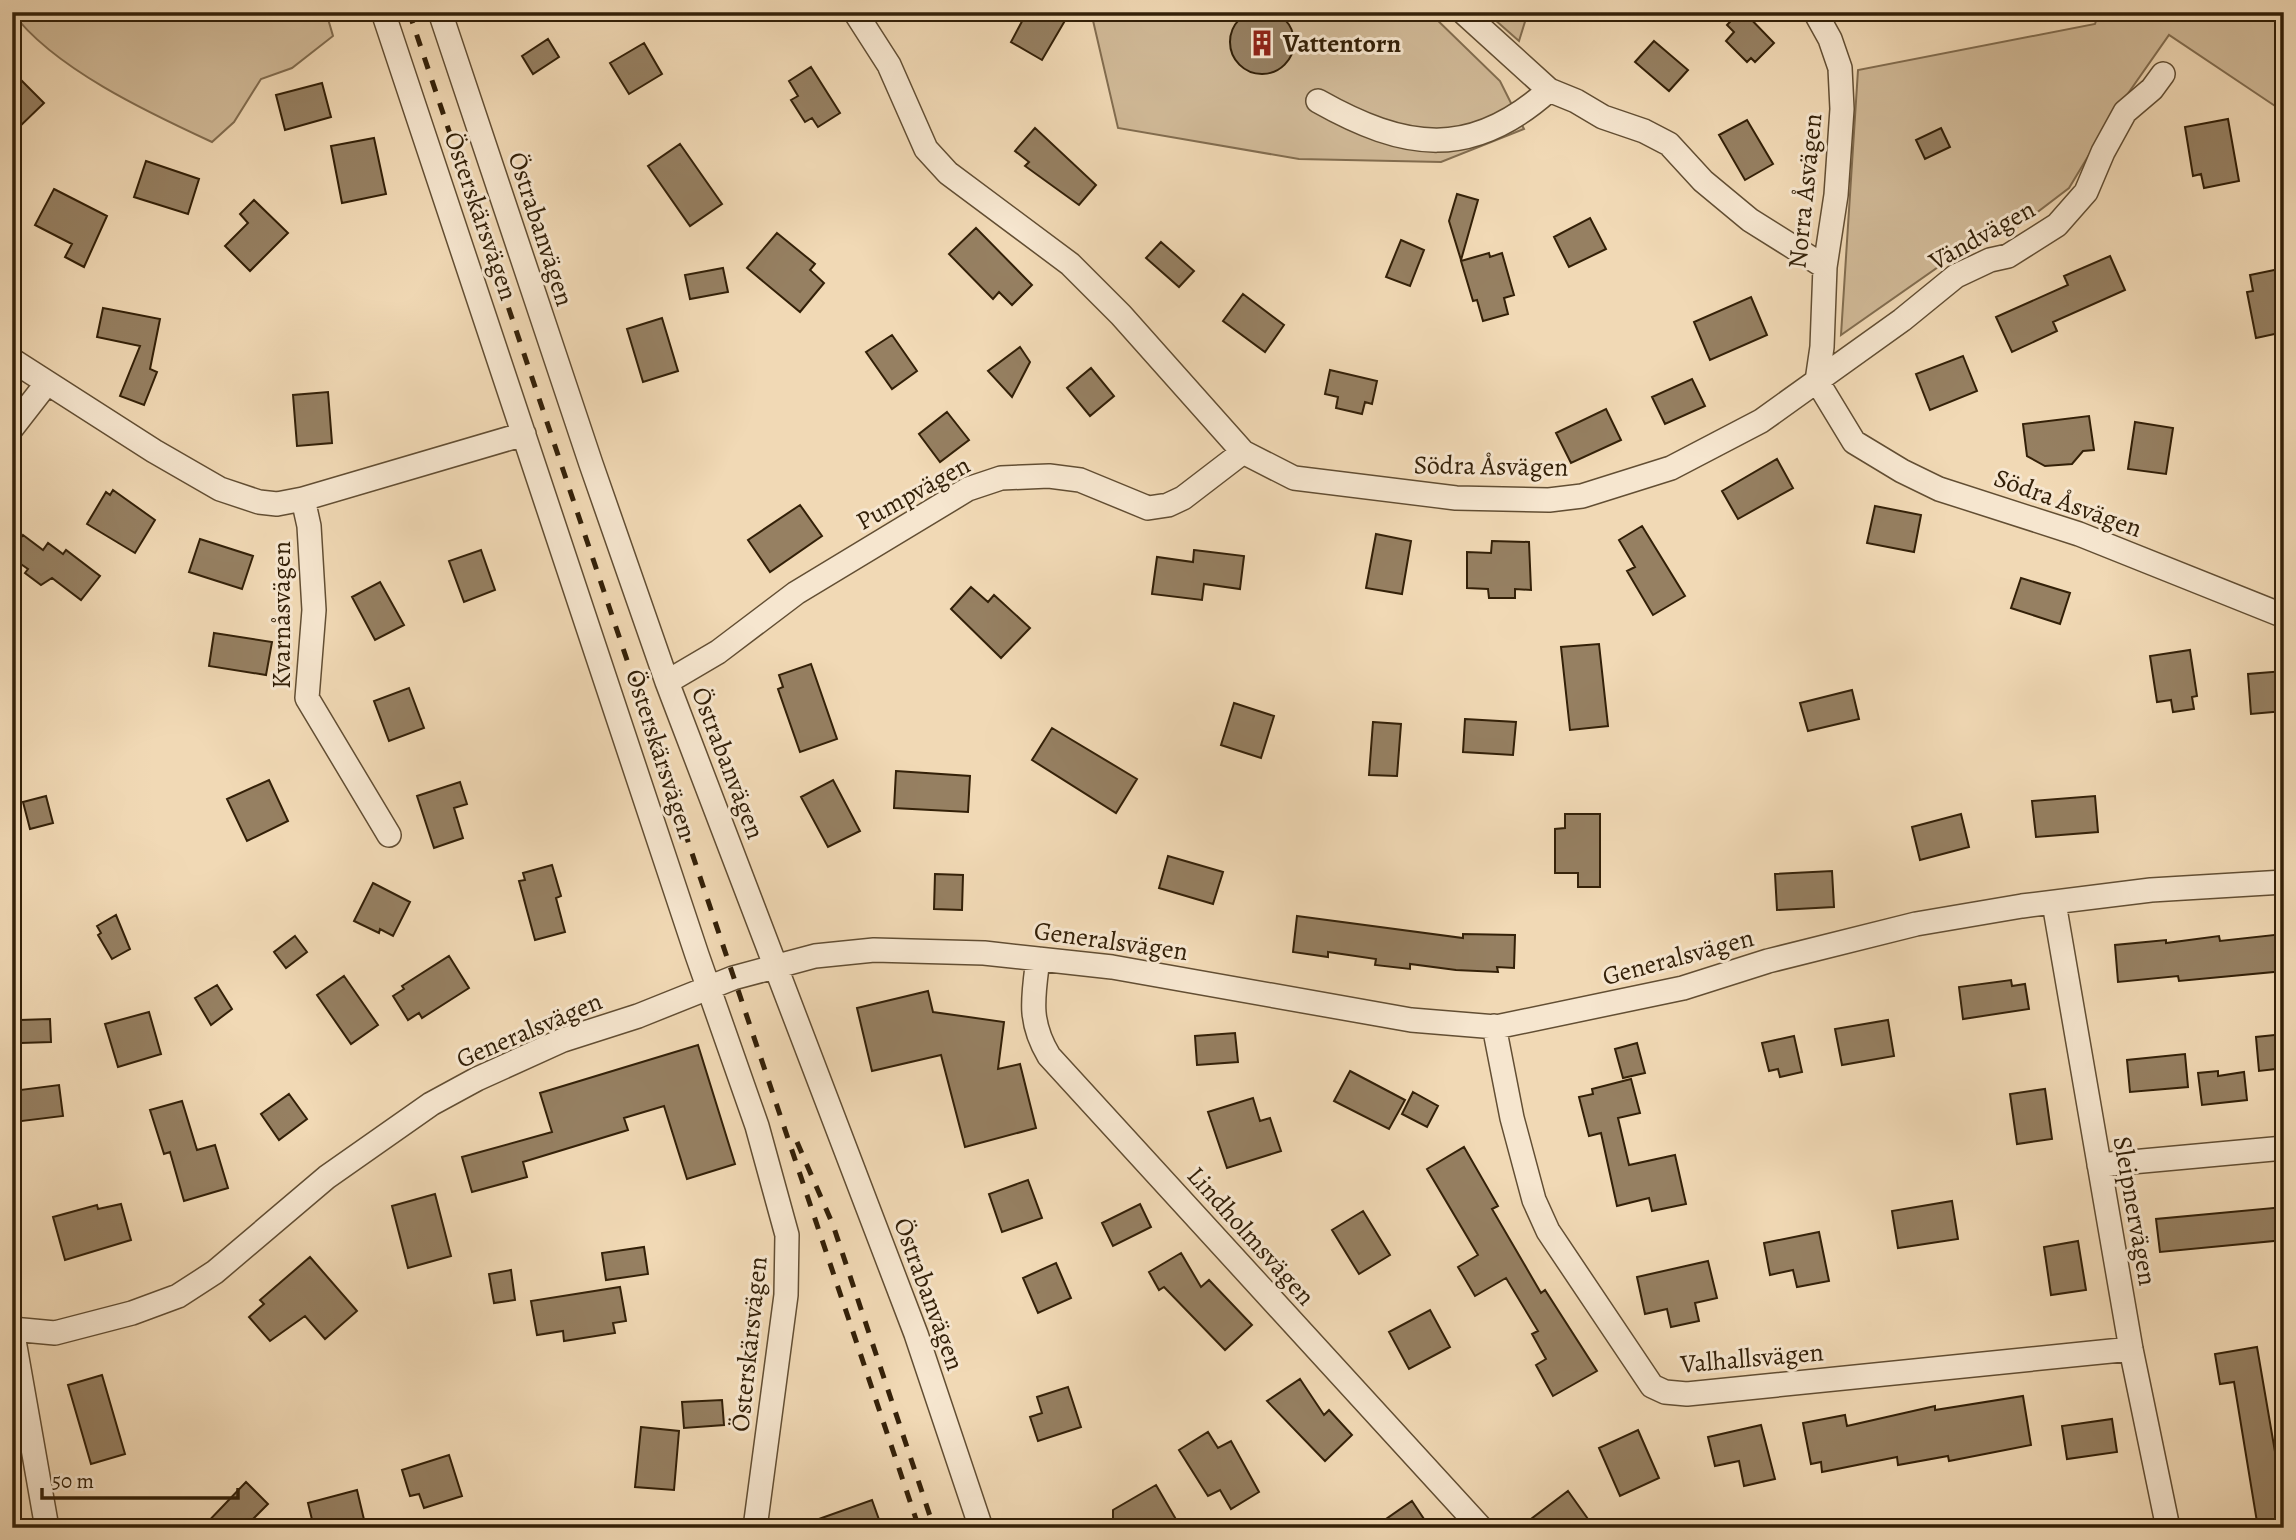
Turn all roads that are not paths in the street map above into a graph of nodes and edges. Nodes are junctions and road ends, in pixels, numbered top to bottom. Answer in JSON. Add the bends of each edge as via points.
{"nodes":[{"id":1,"x":383,"y":12,"type":"edge"},
{"id":2,"x":440,"y":12,"type":"edge"},
{"id":3,"x":855,"y":12,"type":"edge"},
{"id":4,"x":1463,"y":12,"type":"edge"},
{"id":5,"x":1815,"y":12,"type":"edge"},
{"id":6,"x":2163,"y":74,"type":"dead end"},
{"id":7,"x":1549,"y":90,"type":"junction"},
{"id":8,"x":1318,"y":101,"type":"dead end"},
{"id":9,"x":1825,"y":267,"type":"junction"},
{"id":10,"x":12,"y":359,"type":"edge"},
{"id":11,"x":1817,"y":381,"type":"junction"},
{"id":12,"x":47,"y":383,"type":"junction"},
{"id":13,"x":12,"y":428,"type":"edge"},
{"id":14,"x":524,"y":434,"type":"junction"},
{"id":15,"x":1243,"y":452,"type":"junction"},
{"id":16,"x":303,"y":499,"type":"junction"},
{"id":17,"x":2284,"y":616,"type":"edge"},
{"id":18,"x":667,"y":682,"type":"junction"},
{"id":19,"x":389,"y":835,"type":"dead end"},
{"id":20,"x":2284,"y":882,"type":"edge"},
{"id":21,"x":2054,"y":903,"type":"junction"},
{"id":22,"x":1038,"y":959,"type":"junction"},
{"id":23,"x":773,"y":965,"type":"junction"},
{"id":24,"x":708,"y":987,"type":"junction"},
{"id":25,"x":1494,"y":1026,"type":"junction"},
{"id":26,"x":2284,"y":1148,"type":"edge"},
{"id":27,"x":2099,"y":1166,"type":"junction"},
{"id":28,"x":12,"y":1329,"type":"edge"},
{"id":29,"x":2130,"y":1349,"type":"junction"},
{"id":30,"x":47,"y":1528,"type":"edge"},
{"id":31,"x":755,"y":1528,"type":"edge"},
{"id":32,"x":981,"y":1528,"type":"edge"},
{"id":33,"x":1481,"y":1528,"type":"edge"},
{"id":34,"x":2168,"y":1528,"type":"edge"}],
"edges":[{"from":1,"to":14,"type":"street","name":"Österskärsvägen"},
{"from":2,"to":18,"type":"street","name":"Östrabanvägen"},
{"from":3,"to":15,"type":"street","name":"Södra Åsvägen","via":[[889,65],[926,149],[948,173],[1070,264]]},
{"from":4,"to":7,"type":"street"},
{"from":5,"to":9,"type":"street","name":"Norra Åsvägen","via":[[1840,68],[1842,109]]},
{"from":6,"to":11,"type":"street","name":"Vändvägen","via":[[2125,112],[2086,192],[2057,225],[2008,256],[1956,276]]},
{"from":7,"to":8,"type":"street","via":[[1494,127],[1463,139],[1429,141],[1357,123]]},
{"from":7,"to":9,"type":"street","via":[[1669,144],[1703,181],[1750,220]]},
{"from":9,"to":11,"type":"street","name":"Norra Åsvägen"},
{"from":10,"to":12,"type":"street","name":"Kvarnåsvägen"},
{"from":11,"to":15,"type":"street","name":"Södra Åsvägen","via":[[1761,421],[1671,468],[1582,496],[1457,499],[1326,484],[1294,478]]},
{"from":11,"to":17,"type":"street","name":"Södra Åsvägen","via":[[1854,442],[1902,471],[1939,489],[2078,534]]},
{"from":12,"to":13,"type":"street"},
{"from":12,"to":16,"type":"street","name":"Kvarnåsvägen","via":[[220,489],[268,503]]},
{"from":14,"to":16,"type":"street","name":"Kvarnåsvägen"},
{"from":14,"to":24,"type":"street","name":"Österskärsvägen"},
{"from":15,"to":18,"type":"street","name":"Pumpvägen","via":[[1183,498],[1148,508],[1080,480],[1049,476],[1001,478],[968,489],[796,593],[719,652]]},
{"from":16,"to":19,"type":"street","name":"Kvarnåsvägen","via":[[314,610],[307,698]]},
{"from":18,"to":23,"type":"street","name":"Östrabanvägen"},
{"from":20,"to":21,"type":"street","name":"Generalsvägen","via":[[2151,890]]},
{"from":21,"to":25,"type":"street","name":"Generalsvägen","via":[[1916,924],[1683,988]]},
{"from":21,"to":27,"type":"street","name":"Sleipnervägen"},
{"from":22,"to":23,"type":"street","name":"Generalsvägen","via":[[929,949],[874,950]]},
{"from":22,"to":25,"type":"street","name":"Generalsvägen","via":[[1152,974],[1411,1020]]},
{"from":22,"to":33,"type":"street","name":"Lindholmsvägen","via":[[1033,1015],[1049,1056]]},
{"from":23,"to":24,"type":"street","name":"Generalsvägen"},
{"from":23,"to":32,"type":"street","name":"Östrabanvägen","via":[[916,1334]]},
{"from":24,"to":28,"type":"street","name":"Generalsvägen","via":[[513,1061],[431,1104],[327,1177],[215,1272],[178,1296],[55,1333]]},
{"from":24,"to":31,"type":"street","name":"Österskärsvägen","via":[[757,1126],[787,1235],[786,1295]]},
{"from":25,"to":29,"type":"street","name":"Valhallsvägen","via":[[1512,1118],[1548,1231],[1645,1380],[1658,1389],[1687,1394]]},
{"from":26,"to":27,"type":"street"},
{"from":27,"to":29,"type":"street","name":"Sleipnervägen"},
{"from":28,"to":30,"type":"street"},
{"from":29,"to":34,"type":"street","name":"Sleipnervägen"}]}
